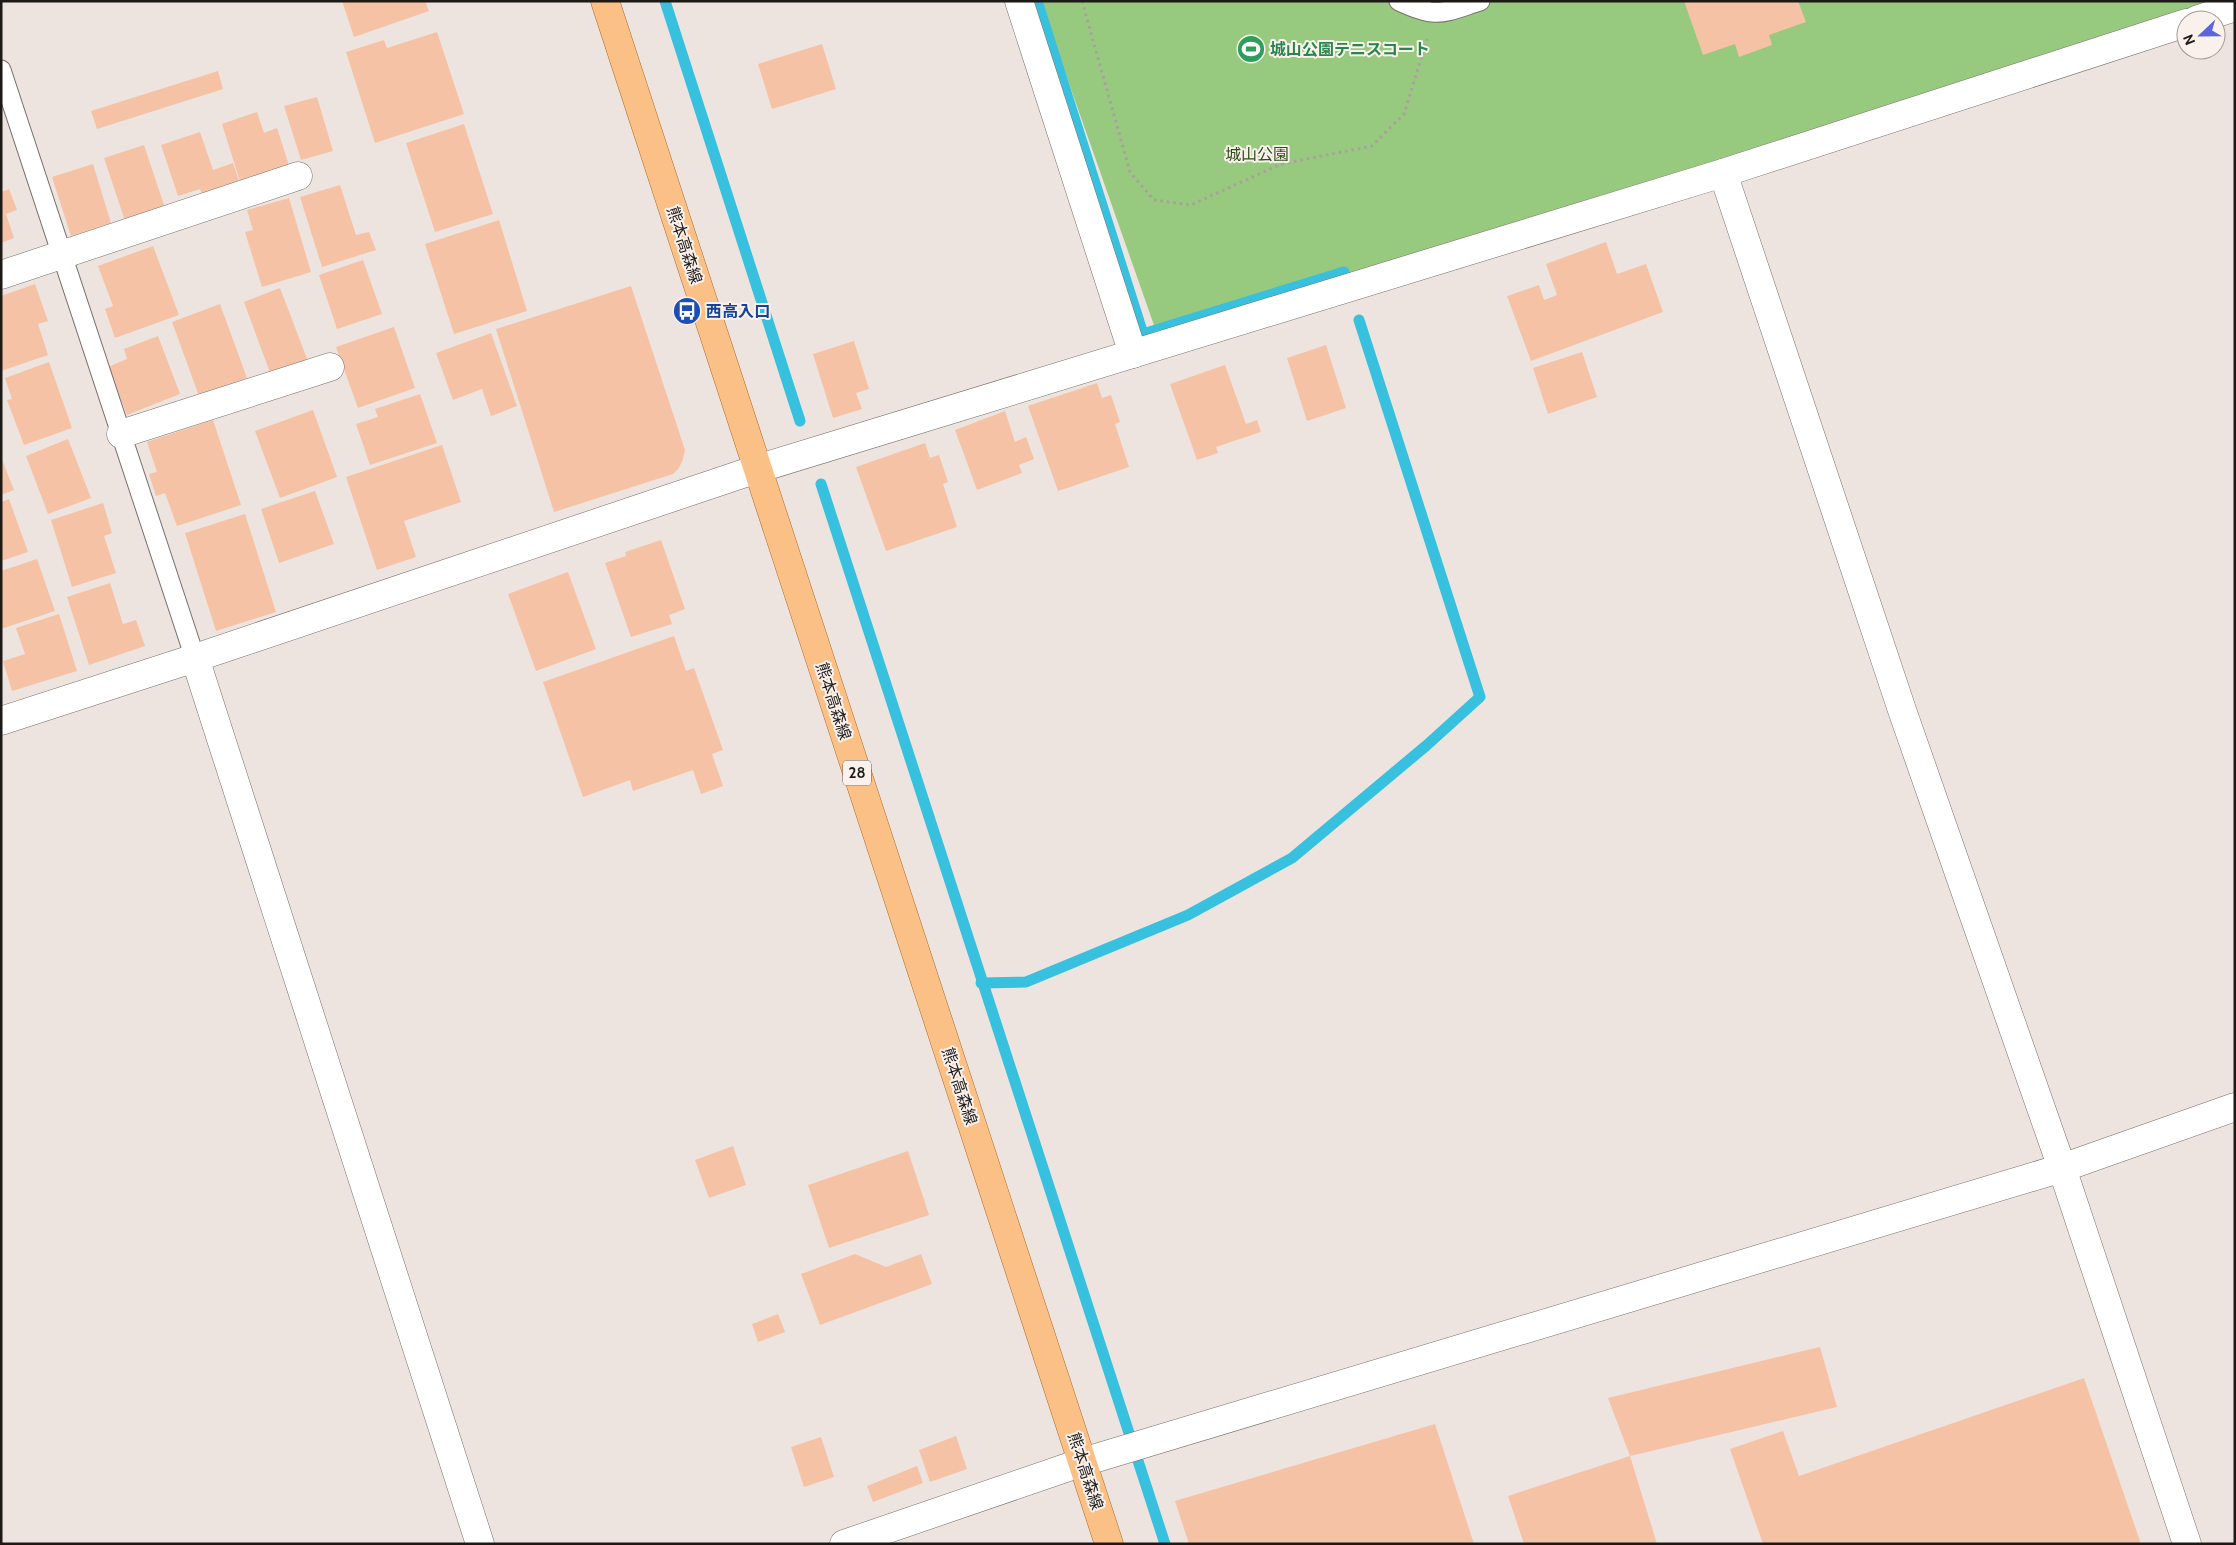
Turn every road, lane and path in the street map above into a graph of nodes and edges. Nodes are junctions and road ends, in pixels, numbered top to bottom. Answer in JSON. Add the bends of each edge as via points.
{"nodes":[{"id":1,"x":606,"y":1,"type":"edge"},
{"id":2,"x":1019,"y":1,"type":"edge"},
{"id":3,"x":1082,"y":1,"type":"edge"},
{"id":4,"x":1399,"y":1,"type":"edge"},
{"id":5,"x":1480,"y":1,"type":"edge"},
{"id":6,"x":1435,"y":14,"type":"junction"},
{"id":7,"x":2176,"y":26,"type":"edge"},
{"id":8,"x":1,"y":70,"type":"edge"},
{"id":9,"x":1723,"y":173,"type":"junction"},
{"id":10,"x":298,"y":176,"type":"dead end"},
{"id":11,"x":62,"y":255,"type":"junction"},
{"id":12,"x":1,"y":275,"type":"edge"},
{"id":13,"x":1133,"y":354,"type":"junction"},
{"id":14,"x":330,"y":367,"type":"dead end"},
{"id":15,"x":121,"y":434,"type":"junction"},
{"id":16,"x":757,"y":469,"type":"junction"},
{"id":17,"x":195,"y":658,"type":"junction"},
{"id":18,"x":1,"y":720,"type":"edge"},
{"id":19,"x":2235,"y":1107,"type":"edge"},
{"id":20,"x":2062,"y":1168,"type":"junction"},
{"id":21,"x":1084,"y":1462,"type":"junction"},
{"id":22,"x":480,"y":1544,"type":"edge"},
{"id":23,"x":844,"y":1544,"type":"edge"},
{"id":24,"x":1109,"y":1544,"type":"edge"},
{"id":25,"x":2187,"y":1544,"type":"edge"}],
"edges":[{"from":1,"to":16,"type":"main road","name":"熊本高森線","number":"28"},
{"from":2,"to":13,"type":"street"},
{"from":3,"to":6,"type":"path","via":[[1130,172],[1154,200],[1191,205],[1281,164],[1372,146],[1404,114]]},
{"from":4,"to":6,"type":"lane"},
{"from":5,"to":6,"type":"lane"},
{"from":7,"to":9,"type":"street"},
{"from":8,"to":11,"type":"lane"},
{"from":9,"to":13,"type":"street"},
{"from":9,"to":20,"type":"street","via":[[1902,710]]},
{"from":10,"to":11,"type":"street"},
{"from":11,"to":12,"type":"street"},
{"from":11,"to":15,"type":"lane"},
{"from":13,"to":16,"type":"street"},
{"from":14,"to":15,"type":"street"},
{"from":15,"to":17,"type":"lane"},
{"from":16,"to":17,"type":"street"},
{"from":16,"to":21,"type":"main road","name":"熊本高森線","number":"28"},
{"from":17,"to":18,"type":"street"},
{"from":17,"to":22,"type":"street"},
{"from":19,"to":20,"type":"street"},
{"from":20,"to":21,"type":"street"},
{"from":20,"to":25,"type":"street"},
{"from":21,"to":23,"type":"street"},
{"from":21,"to":24,"type":"main road","name":"熊本高森線","number":"28"}]}
